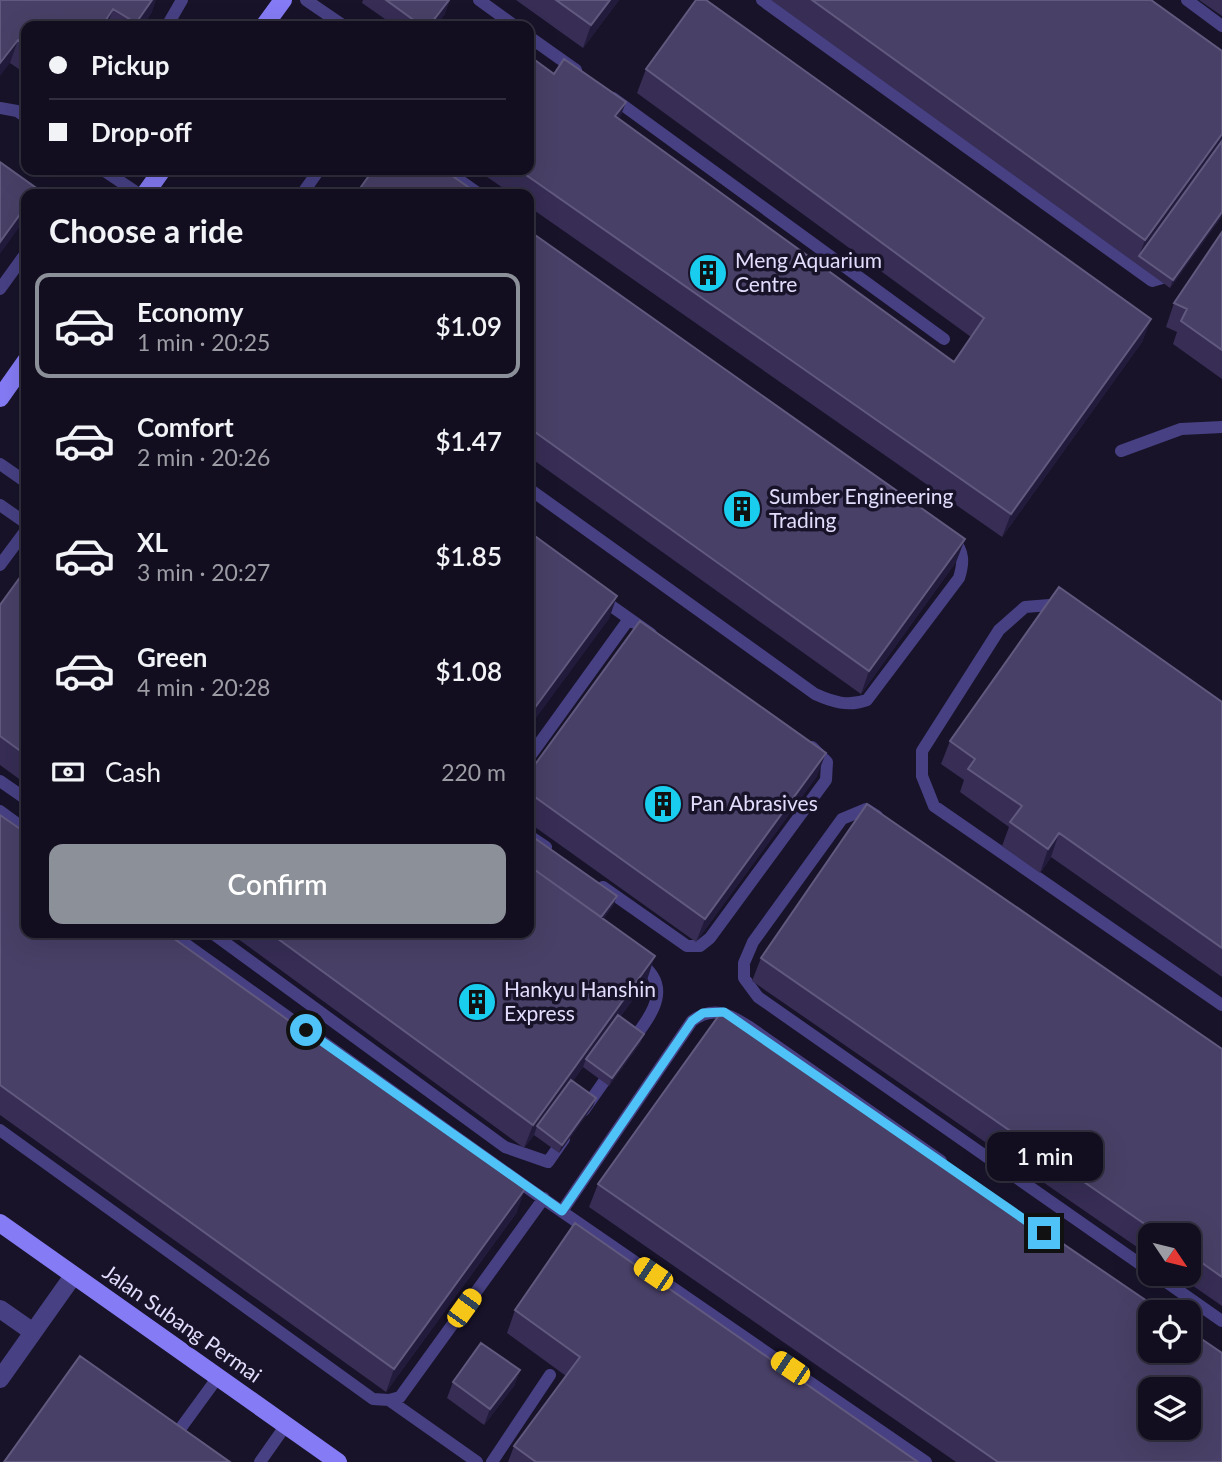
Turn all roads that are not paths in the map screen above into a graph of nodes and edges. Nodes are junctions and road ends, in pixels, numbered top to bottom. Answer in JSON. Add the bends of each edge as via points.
{"nodes":[{"id":1,"x":182,"y":0,"type":"edge"},
{"id":2,"x":283,"y":0,"type":"edge"},
{"id":3,"x":306,"y":0,"type":"edge"},
{"id":4,"x":479,"y":0,"type":"edge"},
{"id":5,"x":762,"y":0,"type":"edge"},
{"id":6,"x":1187,"y":0,"type":"edge"},
{"id":7,"x":170,"y":21,"type":"edge"},
{"id":8,"x":268,"y":21,"type":"edge"},
{"id":9,"x":337,"y":21,"type":"edge"},
{"id":10,"x":508,"y":21,"type":"edge"},
{"id":11,"x":1222,"y":26,"type":"edge"},
{"id":12,"x":534,"y":40,"type":"edge"},
{"id":13,"x":585,"y":77,"type":"edge"},
{"id":14,"x":607,"y":93,"type":"edge"},
{"id":15,"x":0,"y":108,"type":"edge"},
{"id":16,"x":21,"y":114,"type":"edge"},
{"id":17,"x":110,"y":175,"type":"edge"},
{"id":18,"x":452,"y":175,"type":"edge"},
{"id":19,"x":132,"y":189,"type":"edge"},
{"id":20,"x":472,"y":189,"type":"edge"},
{"id":21,"x":1180,"y":256,"type":"edge"},
{"id":22,"x":21,"y":260,"type":"edge"},
{"id":23,"x":0,"y":289,"type":"edge"},
{"id":24,"x":944,"y":339,"type":"dead end"},
{"id":25,"x":21,"y":368,"type":"edge"},
{"id":26,"x":0,"y":398,"type":"edge"},
{"id":27,"x":1222,"y":427,"type":"edge"},
{"id":28,"x":1121,"y":451,"type":"dead end"},
{"id":29,"x":0,"y":464,"type":"edge"},
{"id":30,"x":21,"y":479,"type":"edge"},
{"id":31,"x":534,"y":492,"type":"edge"},
{"id":32,"x":0,"y":505,"type":"edge"},
{"id":33,"x":21,"y":520,"type":"edge"},
{"id":34,"x":939,"y":527,"type":"edge"},
{"id":35,"x":21,"y":537,"type":"edge"},
{"id":36,"x":0,"y":565,"type":"edge"},
{"id":37,"x":586,"y":588,"type":"edge"},
{"id":38,"x":1077,"y":612,"type":"edge"},
{"id":39,"x":629,"y":619,"type":"junction"},
{"id":40,"x":662,"y":642,"type":"edge"},
{"id":41,"x":803,"y":741,"type":"edge"},
{"id":42,"x":534,"y":751,"type":"edge"},
{"id":43,"x":0,"y":780,"type":"edge"},
{"id":44,"x":21,"y":795,"type":"edge"},
{"id":45,"x":0,"y":811,"type":"edge"},
{"id":46,"x":889,"y":824,"type":"edge"},
{"id":47,"x":21,"y":826,"type":"edge"},
{"id":48,"x":534,"y":839,"type":"edge"},
{"id":49,"x":561,"y":858,"type":"edge"},
{"id":50,"x":593,"y":880,"type":"edge"},
{"id":51,"x":177,"y":938,"type":"edge"},
{"id":52,"x":219,"y":938,"type":"edge"},
{"id":53,"x":630,"y":956,"type":"edge"},
{"id":54,"x":1222,"y":1005,"type":"edge"},
{"id":55,"x":0,"y":1130,"type":"edge"},
{"id":56,"x":953,"y":1169,"type":"edge"},
{"id":57,"x":544,"y":1198,"type":"junction"},
{"id":58,"x":562,"y":1211,"type":"junction"},
{"id":59,"x":0,"y":1223,"type":"edge"},
{"id":60,"x":1138,"y":1263,"type":"edge"},
{"id":61,"x":73,"y":1276,"type":"junction"},
{"id":62,"x":1172,"y":1286,"type":"edge"},
{"id":63,"x":0,"y":1309,"type":"edge"},
{"id":64,"x":1222,"y":1321,"type":"edge"},
{"id":65,"x":33,"y":1332,"type":"junction"},
{"id":66,"x":550,"y":1375,"type":"dead end"},
{"id":67,"x":218,"y":1377,"type":"junction"},
{"id":68,"x":0,"y":1379,"type":"edge"},
{"id":69,"x":388,"y":1400,"type":"junction"},
{"id":70,"x":286,"y":1425,"type":"junction"},
{"id":71,"x":156,"y":1462,"type":"edge"},
{"id":72,"x":260,"y":1462,"type":"edge"},
{"id":73,"x":338,"y":1462,"type":"edge"},
{"id":74,"x":477,"y":1462,"type":"edge"},
{"id":75,"x":492,"y":1462,"type":"edge"},
{"id":76,"x":926,"y":1462,"type":"edge"}],
"edges":[{"from":1,"to":7,"type":"lane"},
{"from":2,"to":8,"type":"street"},
{"from":3,"to":9,"type":"lane"},
{"from":4,"to":10,"type":"lane"},
{"from":5,"to":21,"type":"lane","via":[[1152,281],[1166,277]]},
{"from":6,"to":11,"type":"lane"},
{"from":12,"to":13,"type":"lane"},
{"from":14,"to":24,"type":"lane"},
{"from":15,"to":16,"type":"lane"},
{"from":17,"to":19,"type":"lane"},
{"from":18,"to":20,"type":"lane"},
{"from":22,"to":23,"type":"lane"},
{"from":25,"to":26,"type":"street"},
{"from":27,"to":28,"type":"lane","via":[[1181,429]]},
{"from":29,"to":30,"type":"lane"},
{"from":31,"to":34,"type":"lane","via":[[815,694],[837,703],[867,700],[959,578],[964,562],[960,547]]},
{"from":32,"to":33,"type":"lane"},
{"from":35,"to":36,"type":"lane"},
{"from":37,"to":39,"type":"lane"},
{"from":38,"to":54,"type":"lane","via":[[1066,604],[1042,603],[1025,607],[999,630],[922,751],[922,776],[933,806]]},
{"from":39,"to":40,"type":"lane"},
{"from":39,"to":42,"type":"lane"},
{"from":41,"to":50,"type":"lane","via":[[827,762],[826,780],[700,946],[687,946]]},
{"from":43,"to":44,"type":"lane"},
{"from":45,"to":47,"type":"lane"},
{"from":46,"to":60,"type":"lane","via":[[866,809],[842,819],[753,942],[744,962],[744,978],[758,997]]},
{"from":48,"to":49,"type":"lane"},
{"from":51,"to":57,"type":"lane"},
{"from":52,"to":53,"type":"lane","via":[[505,1147],[548,1162],[654,1010],[657,983],[653,973]]},
{"from":55,"to":69,"type":"lane","via":[[373,1399]]},
{"from":56,"to":58,"type":"lane","via":[[748,1026],[724,1012],[703,1013],[692,1021]]},
{"from":57,"to":58,"type":"lane"},
{"from":57,"to":69,"type":"lane","via":[[400,1396]]},
{"from":58,"to":76,"type":"lane"},
{"from":59,"to":61,"type":"street","name":"Jalan Subang Permai"},
{"from":61,"to":65,"type":"street"},
{"from":61,"to":67,"type":"street","name":"Jalan Subang Permai"},
{"from":62,"to":64,"type":"lane"},
{"from":63,"to":65,"type":"street"},
{"from":65,"to":68,"type":"street"},
{"from":66,"to":75,"type":"lane"},
{"from":67,"to":70,"type":"street","name":"Jalan Subang Permai"},
{"from":67,"to":71,"type":"lane"},
{"from":69,"to":74,"type":"lane"},
{"from":70,"to":72,"type":"lane"},
{"from":70,"to":73,"type":"street","name":"Jalan Subang Permai"}]}
